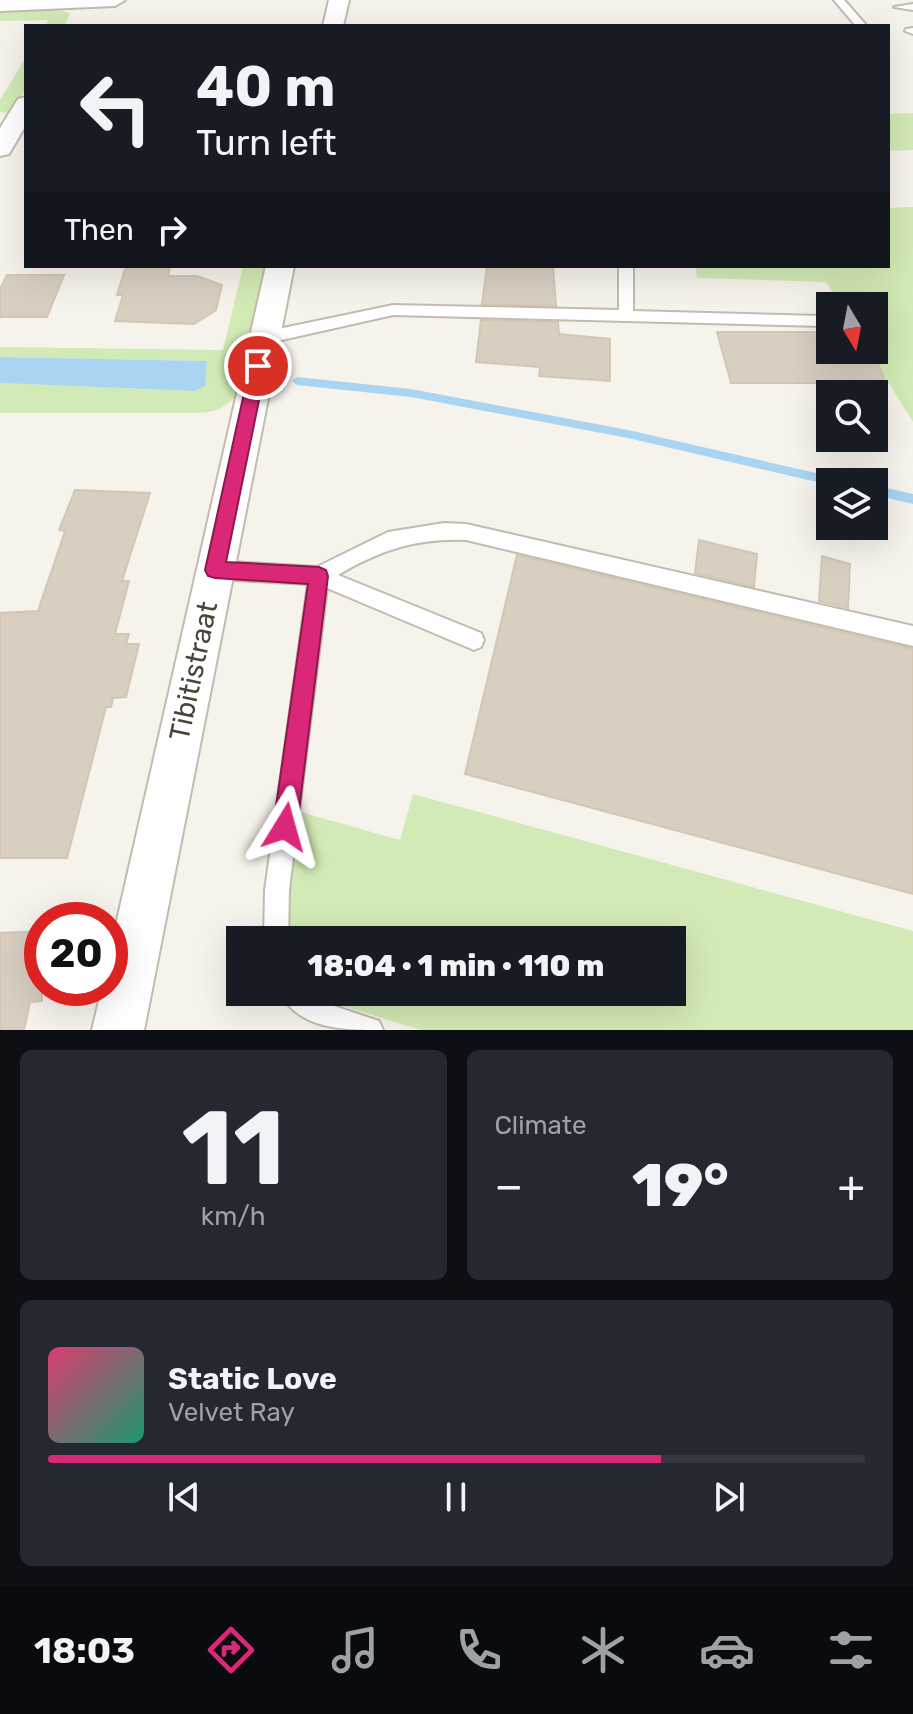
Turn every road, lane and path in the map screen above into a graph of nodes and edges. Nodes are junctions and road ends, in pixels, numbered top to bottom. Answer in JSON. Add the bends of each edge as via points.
{"nodes":[{"id":1,"x":115,"y":0,"type":"edge"},
{"id":2,"x":339,"y":0,"type":"edge"},
{"id":3,"x":839,"y":0,"type":"edge"},
{"id":4,"x":86,"y":1,"type":"edge"},
{"id":5,"x":0,"y":5,"type":"edge"},
{"id":6,"x":899,"y":7,"type":"dead end"},
{"id":7,"x":913,"y":7,"type":"edge"},
{"id":8,"x":73,"y":24,"type":"edge"},
{"id":9,"x":333,"y":24,"type":"edge"},
{"id":10,"x":860,"y":24,"type":"edge"},
{"id":11,"x":24,"y":107,"type":"edge"},
{"id":12,"x":0,"y":149,"type":"edge"},
{"id":13,"x":280,"y":268,"type":"edge"},
{"id":14,"x":626,"y":268,"type":"edge"},
{"id":15,"x":626,"y":318,"type":"junction"},
{"id":16,"x":816,"y":321,"type":"edge"},
{"id":17,"x":264,"y":338,"type":"junction"},
{"id":18,"x":215,"y":570,"type":"junction"},
{"id":19,"x":319,"y":576,"type":"junction"},
{"id":20,"x":913,"y":636,"type":"edge"},
{"id":21,"x":474,"y":640,"type":"dead end"},
{"id":22,"x":276,"y":926,"type":"edge"},
{"id":23,"x":309,"y":1006,"type":"edge"},
{"id":24,"x":118,"y":1030,"type":"edge"},
{"id":25,"x":370,"y":1030,"type":"edge"}],
"edges":[{"from":1,"to":4,"type":"street"},
{"from":2,"to":9,"type":"street"},
{"from":3,"to":10,"type":"lane"},
{"from":4,"to":5,"type":"street"},
{"from":4,"to":8,"type":"street"},
{"from":6,"to":7,"type":"lane"},
{"from":11,"to":12,"type":"street"},
{"from":13,"to":17,"type":"street","name":"Tibitistraat"},
{"from":14,"to":15,"type":"lane"},
{"from":15,"to":16,"type":"lane"},
{"from":15,"to":17,"type":"lane","via":[[393,310]]},
{"from":17,"to":18,"type":"street","name":"Tibitistraat"},
{"from":18,"to":19,"type":"lane"},
{"from":18,"to":24,"type":"street","name":"Tibitistraat"},
{"from":19,"to":20,"type":"lane","via":[[378,542],[404,534],[466,532]]},
{"from":19,"to":21,"type":"lane"},
{"from":19,"to":22,"type":"lane"},
{"from":23,"to":25,"type":"lane","via":[[318,1014]]}]}
